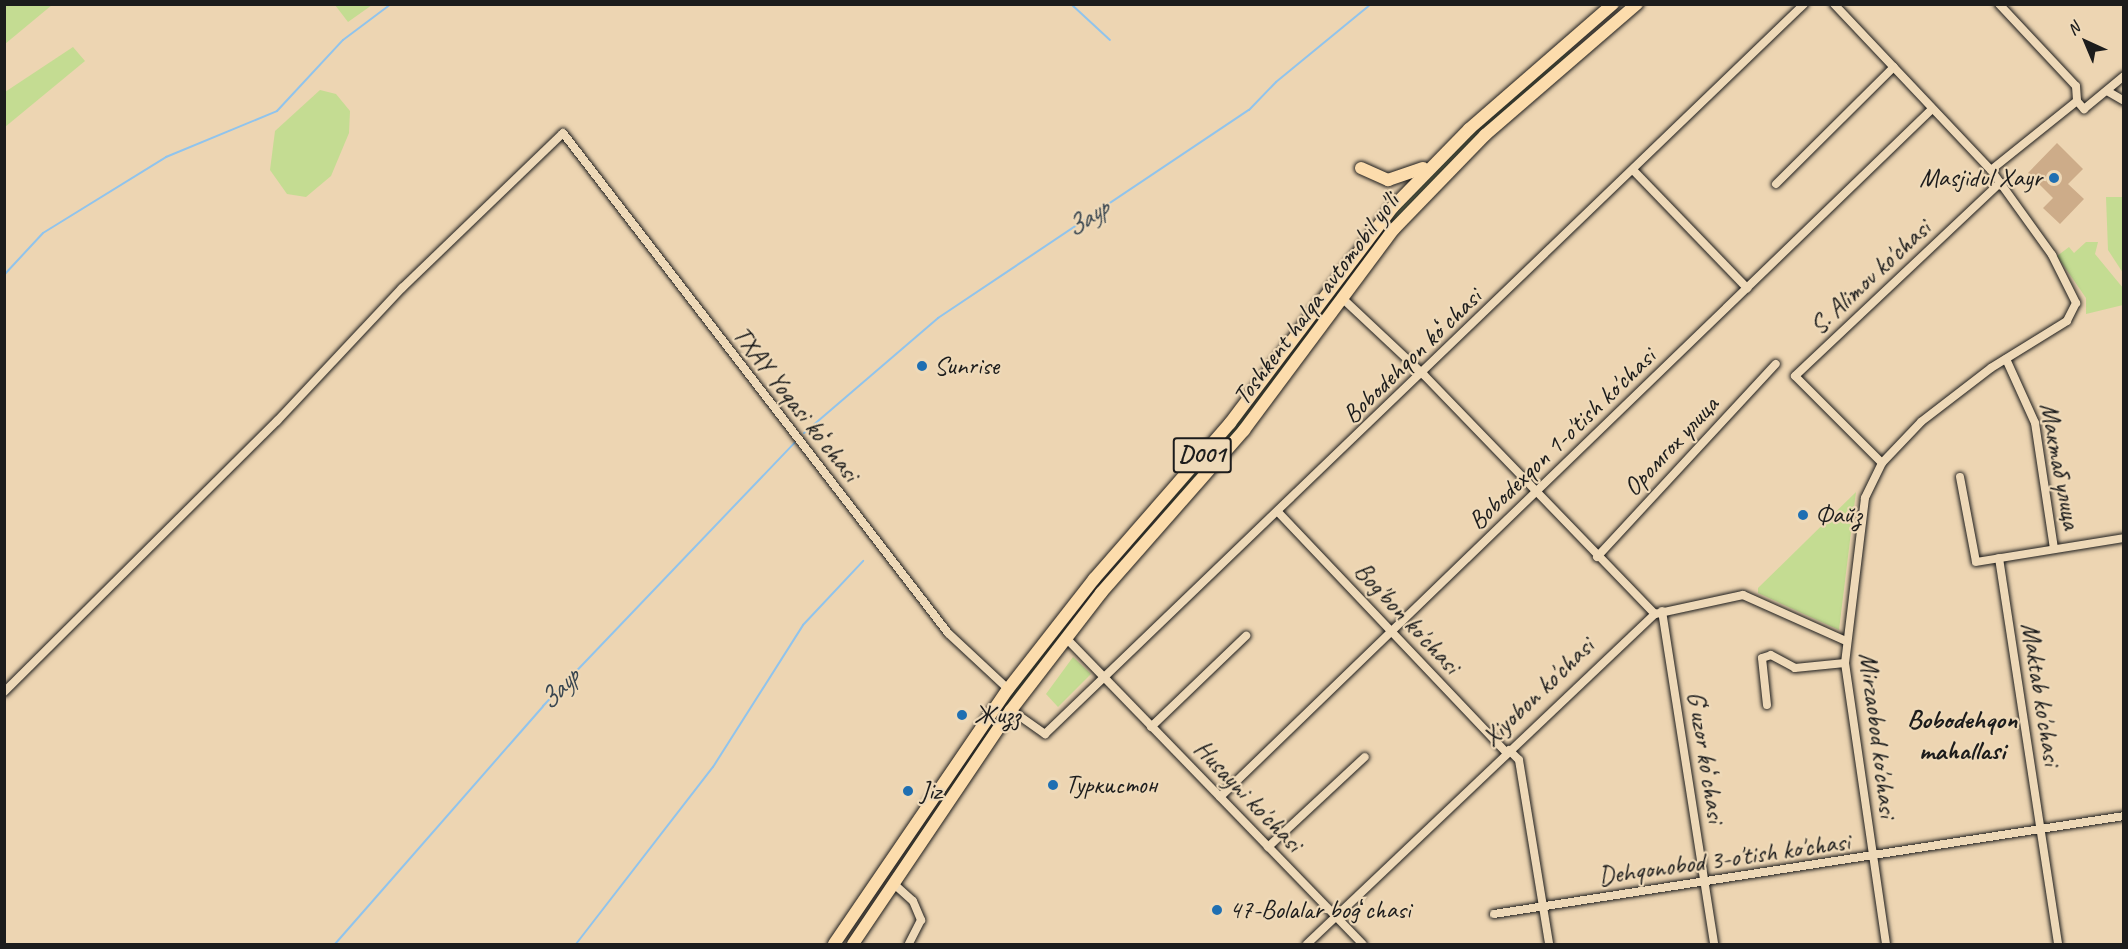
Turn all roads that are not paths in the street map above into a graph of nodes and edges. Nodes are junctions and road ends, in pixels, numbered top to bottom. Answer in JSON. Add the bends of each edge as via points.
{"nodes":[{"id":1,"x":1613,"y":4,"type":"edge"},
{"id":2,"x":1637,"y":4,"type":"edge"},
{"id":3,"x":1804,"y":4,"type":"edge"},
{"id":4,"x":1834,"y":4,"type":"edge"},
{"id":5,"x":1999,"y":4,"type":"edge"},
{"id":6,"x":1573,"y":38,"type":"junction"},
{"id":7,"x":1584,"y":50,"type":"junction"},
{"id":8,"x":1894,"y":67,"type":"junction"},
{"id":9,"x":2124,"y":76,"type":"edge"},
{"id":10,"x":2107,"y":91,"type":"junction"},
{"id":11,"x":2077,"y":101,"type":"junction"},
{"id":12,"x":2124,"y":101,"type":"edge"},
{"id":13,"x":1932,"y":109,"type":"junction"},
{"id":14,"x":1437,"y":160,"type":"junction"},
{"id":15,"x":1361,"y":168,"type":"dead end"},
{"id":16,"x":1990,"y":170,"type":"junction"},
{"id":17,"x":1634,"y":171,"type":"junction"},
{"id":18,"x":2000,"y":183,"type":"junction"},
{"id":19,"x":1776,"y":184,"type":"dead end"},
{"id":20,"x":1747,"y":288,"type":"junction"},
{"id":21,"x":1342,"y":298,"type":"junction"},
{"id":22,"x":2006,"y":359,"type":"junction"},
{"id":23,"x":1776,"y":364,"type":"dead end"},
{"id":24,"x":1424,"y":375,"type":"junction"},
{"id":25,"x":1882,"y":464,"type":"junction"},
{"id":26,"x":1960,"y":477,"type":"dead end"},
{"id":27,"x":1536,"y":493,"type":"junction"},
{"id":28,"x":1278,"y":512,"type":"junction"},
{"id":29,"x":1148,"y":515,"type":"junction"},
{"id":30,"x":1160,"y":526,"type":"junction"},
{"id":31,"x":2124,"y":538,"type":"edge"},
{"id":32,"x":2054,"y":549,"type":"junction"},
{"id":33,"x":1597,"y":557,"type":"junction"},
{"id":34,"x":1999,"y":558,"type":"junction"},
{"id":35,"x":1658,"y":613,"type":"junction"},
{"id":36,"x":1392,"y":633,"type":"junction"},
{"id":37,"x":1246,"y":636,"type":"dead end"},
{"id":38,"x":1066,"y":638,"type":"junction"},
{"id":39,"x":1846,"y":641,"type":"junction"},
{"id":40,"x":1845,"y":663,"type":"junction"},
{"id":41,"x":1104,"y":678,"type":"junction"},
{"id":42,"x":1008,"y":688,"type":"junction"},
{"id":43,"x":4,"y":692,"type":"edge"},
{"id":44,"x":1767,"y":705,"type":"dead end"},
{"id":45,"x":1011,"y":710,"type":"junction"},
{"id":46,"x":1151,"y":727,"type":"junction"},
{"id":47,"x":1507,"y":751,"type":"junction"},
{"id":48,"x":1365,"y":757,"type":"dead end"},
{"id":49,"x":1220,"y":797,"type":"junction"},
{"id":50,"x":2124,"y":816,"type":"edge"},
{"id":51,"x":2041,"y":831,"type":"junction"},
{"id":52,"x":1268,"y":847,"type":"junction"},
{"id":53,"x":1873,"y":858,"type":"junction"},
{"id":54,"x":882,"y":875,"type":"junction"},
{"id":55,"x":894,"y":884,"type":"junction"},
{"id":56,"x":1705,"y":884,"type":"junction"},
{"id":57,"x":1543,"y":907,"type":"junction"},
{"id":58,"x":1494,"y":914,"type":"dead end"},
{"id":59,"x":1336,"y":916,"type":"junction"},
{"id":60,"x":834,"y":945,"type":"edge"},
{"id":61,"x":853,"y":945,"type":"edge"},
{"id":62,"x":909,"y":945,"type":"edge"},
{"id":63,"x":1307,"y":945,"type":"edge"},
{"id":64,"x":1363,"y":945,"type":"edge"},
{"id":65,"x":1549,"y":945,"type":"edge"},
{"id":66,"x":1714,"y":945,"type":"edge"},
{"id":67,"x":1886,"y":945,"type":"edge"},
{"id":68,"x":2058,"y":945,"type":"edge"}],
"edges":[{"from":1,"to":6,"type":"highway","name":"Toshkent halqa avtomobil yo'li","number":"D001"},
{"from":2,"to":7,"type":"highway","name":"Toshkent halqa avtomobil yo'li","number":"D001"},
{"from":3,"to":17,"type":"street","name":"Bobodehqon koʻchasi"},
{"from":4,"to":8,"type":"street"},
{"from":5,"to":11,"type":"street","via":[[2076,86]]},
{"from":6,"to":7,"type":"highway"},
{"from":6,"to":14,"type":"highway","name":"Toshkent halqa avtomobil yo'li","number":"D001"},
{"from":7,"to":21,"type":"highway","name":"Toshkent halqa avtomobil yo'li","number":"D001","via":[[1453,164],[1394,229]]},
{"from":8,"to":13,"type":"street"},
{"from":8,"to":19,"type":"street"},
{"from":9,"to":10,"type":"street"},
{"from":10,"to":11,"type":"street","via":[[2084,109]]},
{"from":10,"to":12,"type":"street"},
{"from":11,"to":16,"type":"street"},
{"from":13,"to":16,"type":"street"},
{"from":13,"to":20,"type":"street","name":"Bobodexqon 1-o'tish ko'chasi"},
{"from":14,"to":15,"type":"highway","via":[[1395,180],[1382,180]]},
{"from":14,"to":29,"type":"highway","name":"Toshkent halqa avtomobil yo'li","number":"D001","via":[[1393,207],[1235,417]]},
{"from":16,"to":18,"type":"street"},
{"from":17,"to":20,"type":"street"},
{"from":17,"to":24,"type":"street","name":"Bobodehqon koʻchasi"},
{"from":18,"to":22,"type":"street","name":"Mirzaobod ko'chasi","via":[[2052,255],[2074,295],[2076,307],[2067,321]]},
{"from":18,"to":25,"type":"street","name":"S. Alimov ko'chasi","via":[[1795,376]]},
{"from":20,"to":27,"type":"street","name":"Bobodexqon 1-o'tish ko'chasi"},
{"from":21,"to":24,"type":"street"},
{"from":21,"to":30,"type":"highway","name":"Toshkent halqa avtomobil yo'li","number":"D001","via":[[1244,430]]},
{"from":22,"to":25,"type":"street","name":"Mirzaobod ko'chasi","via":[[1941,405]]},
{"from":22,"to":32,"type":"street","name":"Мактаб улица","via":[[2035,423]]},
{"from":23,"to":33,"type":"street","name":"Оромгох улица"},
{"from":24,"to":27,"type":"street"},
{"from":24,"to":28,"type":"street","name":"Bobodehqon koʻchasi"},
{"from":25,"to":39,"type":"street","name":"Mirzaobod ko'chasi","via":[[1861,518]]},
{"from":26,"to":34,"type":"street","via":[[1974,560]]},
{"from":27,"to":33,"type":"street"},
{"from":27,"to":36,"type":"street","name":"Bobodexqon 1-o'tish ko'chasi"},
{"from":28,"to":36,"type":"street","name":"Bog'bon ko'chasi"},
{"from":28,"to":41,"type":"street","name":"Bobodehqon koʻchasi"},
{"from":29,"to":30,"type":"highway"},
{"from":29,"to":42,"type":"highway","name":"Toshkent halqa avtomobil yo'li","number":"D001"},
{"from":30,"to":38,"type":"highway","name":"Toshkent halqa avtomobil yo'li","number":"D001"},
{"from":31,"to":32,"type":"street"},
{"from":32,"to":34,"type":"street"},
{"from":33,"to":35,"type":"street"},
{"from":34,"to":51,"type":"street","name":"Maktab ko'chasi"},
{"from":35,"to":39,"type":"street","via":[[1743,595]]},
{"from":35,"to":47,"type":"street","name":"Xiyobon ko'chasi"},
{"from":35,"to":56,"type":"street","name":"Gʻuzor koʻchasi"},
{"from":36,"to":47,"type":"street","name":"Bog'bon ko'chasi"},
{"from":36,"to":49,"type":"street","name":"Bobodexqon 1-o'tish ko'chasi"},
{"from":37,"to":46,"type":"street"},
{"from":38,"to":41,"type":"street","name":"Husayni ko'chasi"},
{"from":38,"to":45,"type":"highway","name":"Toshkent halqa avtomobil yo'li","number":"D001"},
{"from":39,"to":40,"type":"street","name":"Mirzaobod ko'chasi"},
{"from":40,"to":44,"type":"street","via":[[1795,668],[1771,655],[1762,658]]},
{"from":40,"to":53,"type":"street","name":"Mirzaobod ko'chasi"},
{"from":41,"to":45,"type":"street","name":"Bobodehqon koʻchasi","via":[[1045,734]]},
{"from":41,"to":46,"type":"street","name":"Husayni ko'chasi"},
{"from":42,"to":43,"type":"street","name":"TXAY Yoqasi koʻchasi","via":[[948,633],[563,133],[402,288],[277,421]]},
{"from":42,"to":54,"type":"highway","name":"Toshkent halqa avtomobil yo'li","number":"D001"},
{"from":45,"to":55,"type":"highway","name":"Toshkent halqa avtomobil yo'li","number":"D001"},
{"from":46,"to":49,"type":"street","name":"Husayni ko'chasi"},
{"from":47,"to":57,"type":"street","name":"Bog'bon ko'chasi","via":[[1519,760]]},
{"from":47,"to":59,"type":"street","name":"Xiyobon ko'chasi"},
{"from":48,"to":52,"type":"street"},
{"from":49,"to":52,"type":"street","name":"Husayni ko'chasi"},
{"from":50,"to":51,"type":"street","name":"Dehqonobod 3-o'tish ko'chasi"},
{"from":51,"to":53,"type":"street","name":"Dehqonobod 3-o'tish ko'chasi"},
{"from":51,"to":68,"type":"street","name":"Maktab ko'chasi"},
{"from":52,"to":59,"type":"street","name":"Husayni ko'chasi"},
{"from":53,"to":56,"type":"street","name":"Dehqonobod 3-o'tish ko'chasi"},
{"from":53,"to":67,"type":"street","name":"Mirzaobod ko'chasi"},
{"from":54,"to":55,"type":"highway"},
{"from":54,"to":60,"type":"highway","name":"Toshkent halqa avtomobil yo'li","number":"D001"},
{"from":55,"to":61,"type":"highway","name":"Toshkent halqa avtomobil yo'li","number":"D001"},
{"from":55,"to":62,"type":"street","via":[[910,897],[921,920]]},
{"from":56,"to":57,"type":"street","name":"Dehqonobod 3-o'tish ko'chasi"},
{"from":56,"to":66,"type":"street","name":"Gʻuzor koʻchasi"},
{"from":57,"to":58,"type":"street","name":"Dehqonobod 3-o'tish ko'chasi"},
{"from":57,"to":65,"type":"street","name":"Bog'bon ko'chasi"},
{"from":59,"to":63,"type":"street","name":"Xiyobon ko'chasi"},
{"from":59,"to":64,"type":"street","name":"Husayni ko'chasi"}]}
